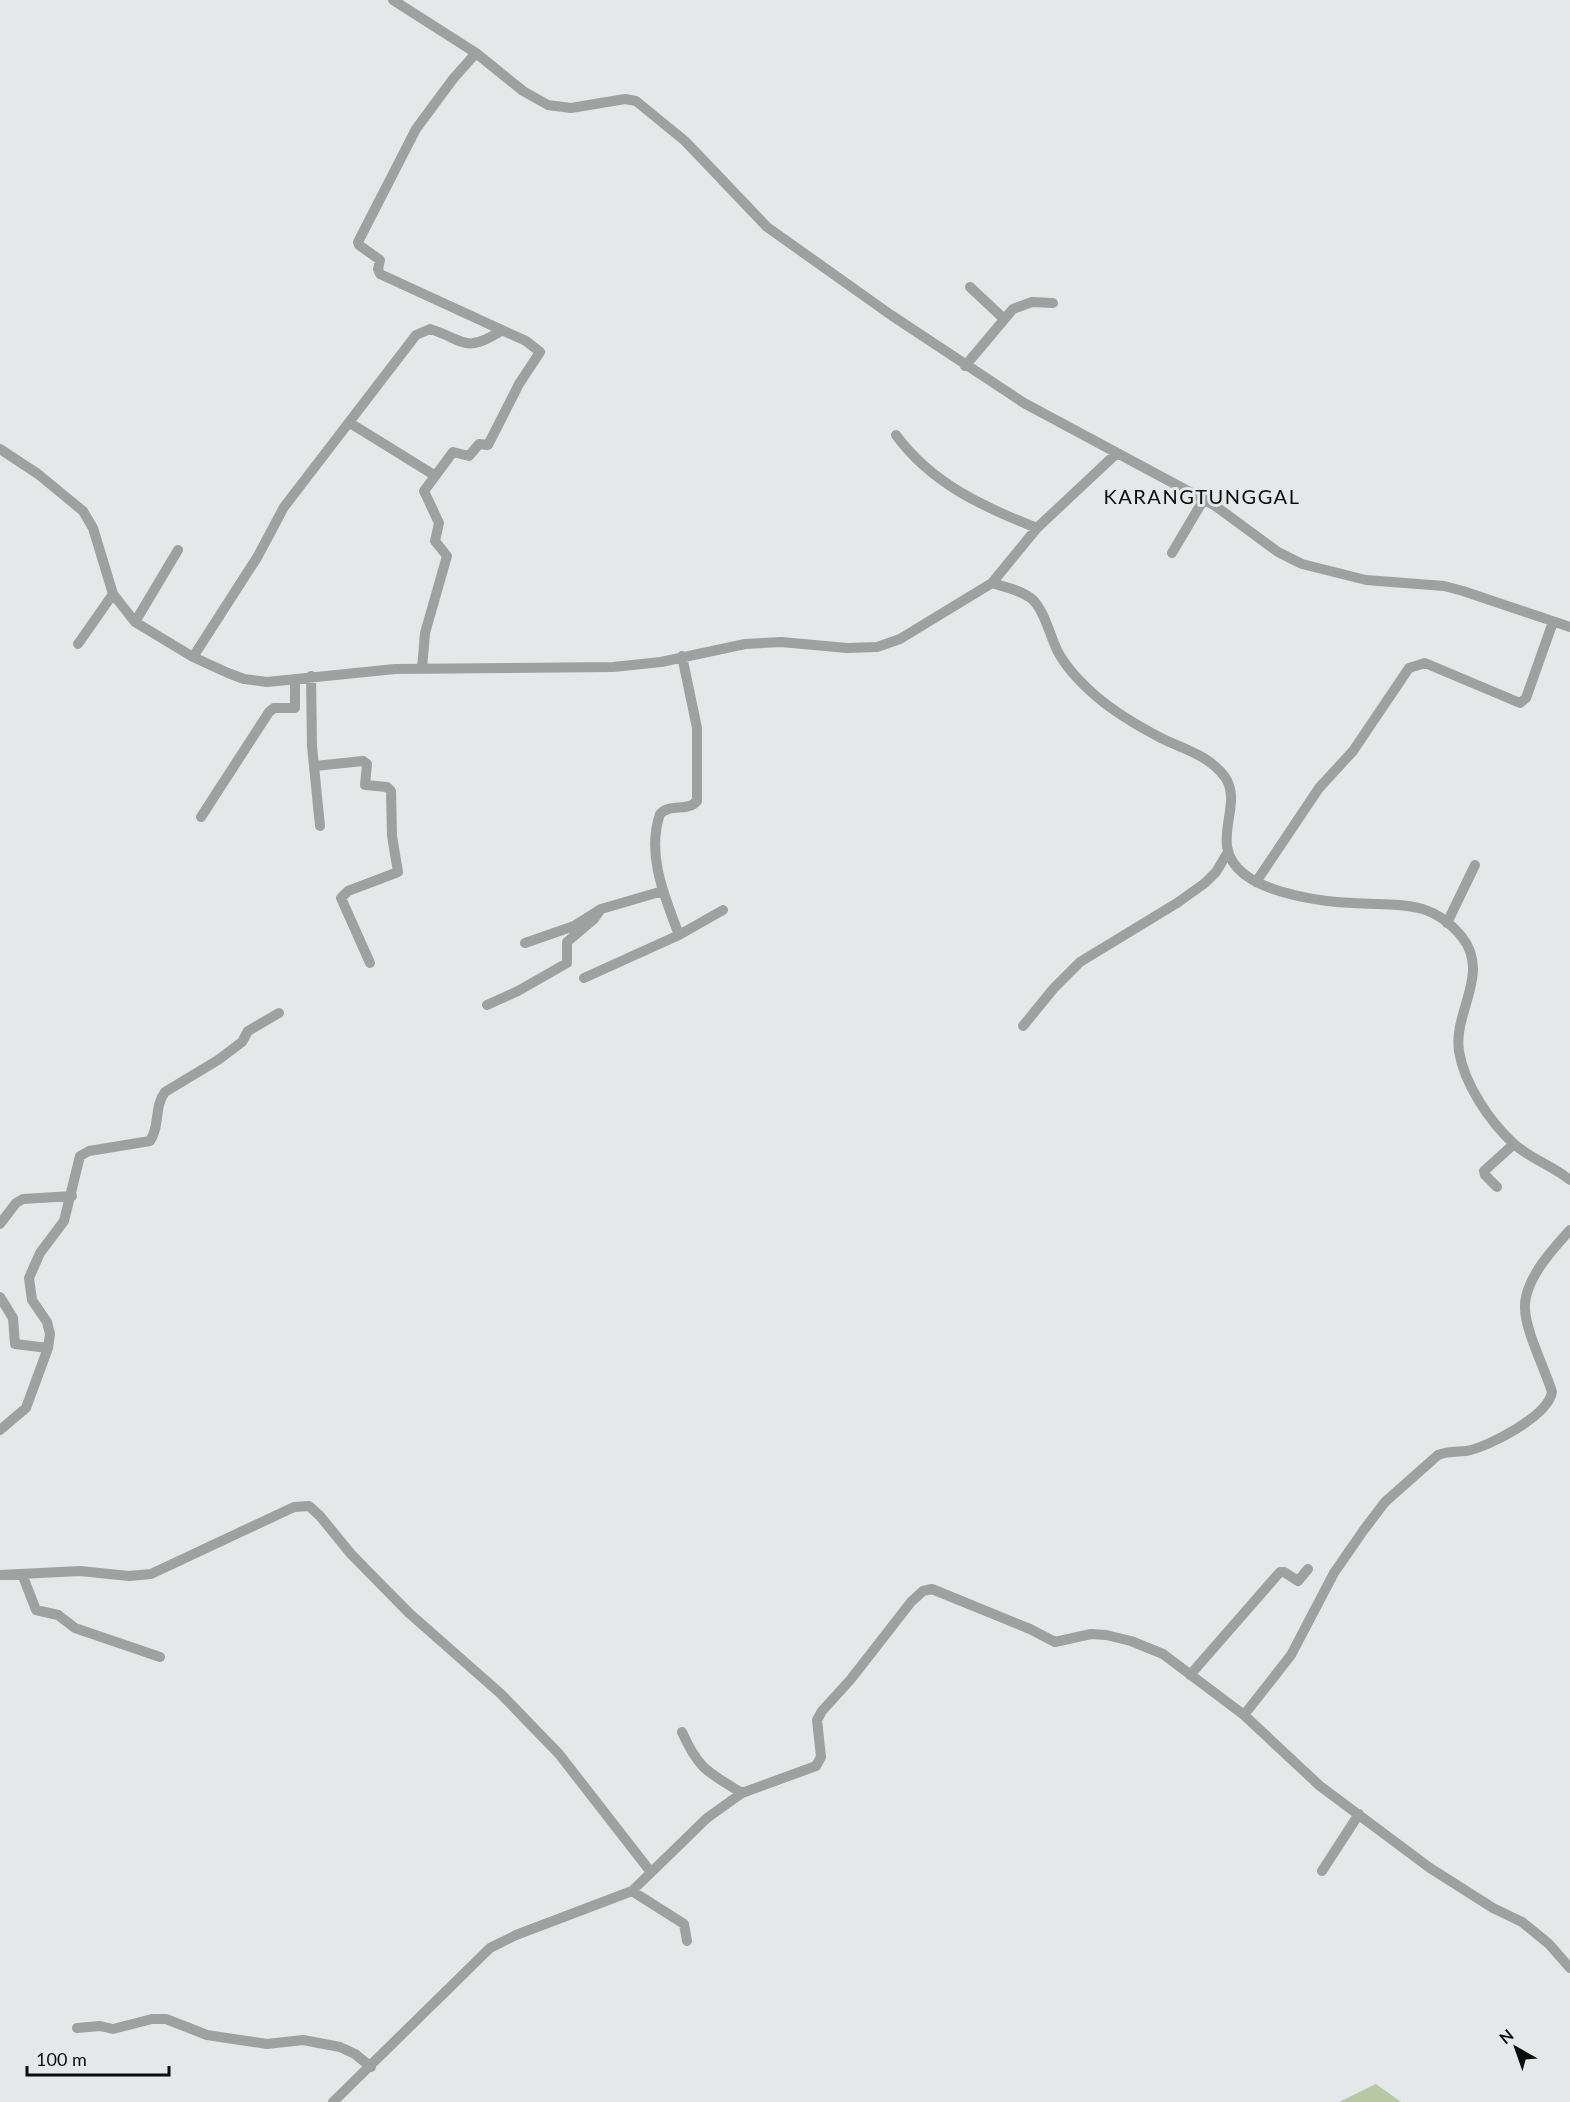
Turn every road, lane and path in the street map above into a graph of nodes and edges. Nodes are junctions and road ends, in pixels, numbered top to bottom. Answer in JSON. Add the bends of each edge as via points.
{"nodes":[{"id":1,"x":393,"y":0,"type":"edge"},
{"id":2,"x":476,"y":53,"type":"junction"},
{"id":3,"x":970,"y":287,"type":"dead end"},
{"id":4,"x":1053,"y":303,"type":"dead end"},
{"id":5,"x":1003,"y":318,"type":"junction"},
{"id":6,"x":501,"y":331,"type":"junction"},
{"id":7,"x":965,"y":366,"type":"junction"},
{"id":8,"x":350,"y":423,"type":"junction"},
{"id":9,"x":896,"y":435,"type":"dead end"},
{"id":10,"x":0,"y":449,"type":"edge"},
{"id":11,"x":1117,"y":453,"type":"junction"},
{"id":12,"x":434,"y":475,"type":"junction"},
{"id":13,"x":1204,"y":499,"type":"junction"},
{"id":14,"x":1037,"y":528,"type":"junction"},
{"id":15,"x":178,"y":550,"type":"dead end"},
{"id":16,"x":1172,"y":553,"type":"dead end"},
{"id":17,"x":992,"y":583,"type":"junction"},
{"id":18,"x":113,"y":594,"type":"junction"},
{"id":19,"x":135,"y":622,"type":"junction"},
{"id":20,"x":1553,"y":622,"type":"junction"},
{"id":21,"x":1570,"y":627,"type":"edge"},
{"id":22,"x":78,"y":644,"type":"dead end"},
{"id":23,"x":682,"y":656,"type":"junction"},
{"id":24,"x":193,"y":657,"type":"junction"},
{"id":25,"x":422,"y":669,"type":"junction"},
{"id":26,"x":311,"y":676,"type":"junction"},
{"id":27,"x":295,"y":679,"type":"junction"},
{"id":28,"x":315,"y":766,"type":"junction"},
{"id":29,"x":201,"y":817,"type":"dead end"},
{"id":30,"x":320,"y":826,"type":"dead end"},
{"id":31,"x":1228,"y":852,"type":"junction"},
{"id":32,"x":1475,"y":865,"type":"dead end"},
{"id":33,"x":1256,"y":882,"type":"junction"},
{"id":34,"x":663,"y":891,"type":"junction"},
{"id":35,"x":601,"y":909,"type":"junction"},
{"id":36,"x":723,"y":910,"type":"dead end"},
{"id":37,"x":1447,"y":923,"type":"junction"},
{"id":38,"x":679,"y":935,"type":"junction"},
{"id":39,"x":525,"y":943,"type":"dead end"},
{"id":40,"x":370,"y":963,"type":"dead end"},
{"id":41,"x":584,"y":978,"type":"dead end"},
{"id":42,"x":487,"y":1005,"type":"dead end"},
{"id":43,"x":279,"y":1013,"type":"dead end"},
{"id":44,"x":1023,"y":1026,"type":"dead end"},
{"id":45,"x":1515,"y":1144,"type":"junction"},
{"id":46,"x":1570,"y":1180,"type":"edge"},
{"id":47,"x":1497,"y":1187,"type":"dead end"},
{"id":48,"x":72,"y":1196,"type":"junction"},
{"id":49,"x":0,"y":1224,"type":"edge"},
{"id":50,"x":1570,"y":1230,"type":"edge"},
{"id":51,"x":0,"y":1297,"type":"edge"},
{"id":52,"x":48,"y":1348,"type":"junction"},
{"id":53,"x":0,"y":1430,"type":"edge"},
{"id":54,"x":1308,"y":1569,"type":"dead end"},
{"id":55,"x":22,"y":1574,"type":"junction"},
{"id":56,"x":0,"y":1575,"type":"edge"},
{"id":57,"x":160,"y":1657,"type":"dead end"},
{"id":58,"x":1190,"y":1675,"type":"junction"},
{"id":59,"x":1244,"y":1715,"type":"junction"},
{"id":60,"x":682,"y":1732,"type":"dead end"},
{"id":61,"x":742,"y":1793,"type":"junction"},
{"id":62,"x":1359,"y":1814,"type":"junction"},
{"id":63,"x":650,"y":1871,"type":"junction"},
{"id":64,"x":1322,"y":1871,"type":"dead end"},
{"id":65,"x":632,"y":1891,"type":"junction"},
{"id":66,"x":687,"y":1941,"type":"dead end"},
{"id":67,"x":1569,"y":1965,"type":"edge"},
{"id":68,"x":76,"y":2028,"type":"dead end"},
{"id":69,"x":371,"y":2067,"type":"junction"},
{"id":70,"x":333,"y":2102,"type":"edge"}],
"edges":[{"from":1,"to":2,"type":"street"},
{"from":2,"to":6,"type":"street","via":[[416,129],[358,242],[380,260],[380,274]]},
{"from":2,"to":7,"type":"street","via":[[523,91],[548,105],[571,108],[625,99],[636,101],[685,141],[767,227]]},
{"from":3,"to":5,"type":"street"},
{"from":4,"to":5,"type":"street","via":[[1026,303]]},
{"from":5,"to":7,"type":"street"},
{"from":6,"to":8,"type":"street","via":[[482,342],[466,344],[430,329],[419,333]]},
{"from":6,"to":12,"type":"street","via":[[532,344],[539,356],[519,384],[487,446],[479,444],[469,456],[453,452]]},
{"from":7,"to":11,"type":"street"},
{"from":8,"to":12,"type":"street"},
{"from":8,"to":24,"type":"street","via":[[284,507],[258,556]]},
{"from":9,"to":14,"type":"street","via":[[921,464],[958,492]]},
{"from":10,"to":18,"type":"street","via":[[83,511],[93,528]]},
{"from":11,"to":13,"type":"street"},
{"from":11,"to":14,"type":"street"},
{"from":12,"to":25,"type":"street","via":[[423,493],[439,523],[435,541],[447,558],[426,629]]},
{"from":13,"to":16,"type":"street"},
{"from":13,"to":20,"type":"street","via":[[1278,552],[1302,564],[1366,580],[1444,586]]},
{"from":14,"to":17,"type":"street"},
{"from":15,"to":19,"type":"street"},
{"from":17,"to":23,"type":"street","via":[[900,639],[877,647],[781,642]]},
{"from":17,"to":31,"type":"street","via":[[1034,602],[1064,662],[1115,712],[1197,753],[1220,772],[1228,782],[1231,797]]},
{"from":18,"to":19,"type":"street"},
{"from":18,"to":22,"type":"street"},
{"from":19,"to":24,"type":"street"},
{"from":20,"to":21,"type":"street"},
{"from":20,"to":33,"type":"street","via":[[1526,698],[1520,704],[1425,663],[1409,668],[1353,751],[1319,788]]},
{"from":23,"to":25,"type":"street","via":[[613,667]]},
{"from":23,"to":34,"type":"street","via":[[697,728],[697,801],[692,806],[667,809],[660,814],[655,853]]},
{"from":24,"to":27,"type":"street","via":[[244,679]]},
{"from":25,"to":26,"type":"street"},
{"from":26,"to":27,"type":"street"},
{"from":26,"to":28,"type":"street"},
{"from":27,"to":29,"type":"street","via":[[295,708],[274,708],[269,712]]},
{"from":28,"to":30,"type":"street"},
{"from":28,"to":40,"type":"street","via":[[363,761],[367,764],[365,785],[391,791],[398,872],[348,891],[341,898]]},
{"from":31,"to":33,"type":"street","via":[[1237,867]]},
{"from":31,"to":44,"type":"street","via":[[1205,883],[1071,970]]},
{"from":32,"to":37,"type":"street"},
{"from":33,"to":37,"type":"street","via":[[1323,900],[1418,907]]},
{"from":34,"to":35,"type":"street"},
{"from":34,"to":38,"type":"street"},
{"from":35,"to":39,"type":"street","via":[[574,926]]},
{"from":35,"to":42,"type":"street","via":[[567,942],[567,963]]},
{"from":36,"to":38,"type":"street"},
{"from":37,"to":45,"type":"street","via":[[1468,946],[1473,959],[1472,985],[1458,1042],[1462,1064],[1488,1113]]},
{"from":38,"to":41,"type":"street"},
{"from":43,"to":48,"type":"street","via":[[248,1031],[242,1042],[218,1060],[165,1092],[150,1141],[89,1151],[81,1156]]},
{"from":45,"to":46,"type":"street"},
{"from":45,"to":47,"type":"street","via":[[1484,1171]]},
{"from":48,"to":49,"type":"street","via":[[23,1199]]},
{"from":48,"to":52,"type":"street","via":[[64,1221],[40,1253],[29,1278],[32,1300],[48,1322]]},
{"from":50,"to":59,"type":"street","via":[[1540,1267],[1525,1302],[1526,1320],[1552,1392],[1546,1407],[1530,1421],[1488,1443],[1438,1455],[1385,1502],[1334,1573],[1291,1655]]},
{"from":51,"to":52,"type":"street","via":[[13,1318],[15,1344]]},
{"from":52,"to":53,"type":"street","via":[[26,1408]]},
{"from":54,"to":58,"type":"street","via":[[1298,1581],[1280,1572]]},
{"from":55,"to":56,"type":"street"},
{"from":55,"to":57,"type":"street","via":[[36,1610],[58,1615],[75,1628]]},
{"from":55,"to":63,"type":"street","via":[[151,1574],[294,1507],[309,1506],[410,1613],[501,1694],[559,1754]]},
{"from":58,"to":59,"type":"street"},
{"from":58,"to":61,"type":"street","via":[[1163,1654],[1131,1641],[1091,1634],[1059,1642],[938,1591],[923,1591],[822,1711],[817,1720],[821,1757],[816,1766]]},
{"from":59,"to":62,"type":"street","via":[[1320,1786]]},
{"from":60,"to":61,"type":"street","via":[[700,1764],[719,1781]]},
{"from":61,"to":63,"type":"street","via":[[707,1818]]},
{"from":62,"to":64,"type":"street"},
{"from":62,"to":67,"type":"street","via":[[1440,1874],[1522,1922]]},
{"from":63,"to":65,"type":"street"},
{"from":65,"to":66,"type":"street","via":[[684,1924]]},
{"from":65,"to":69,"type":"street","via":[[490,1948]]},
{"from":68,"to":69,"type":"street","via":[[113,2029],[166,2019],[207,2035],[267,2044],[297,2040],[340,2047]]},
{"from":69,"to":70,"type":"street"}]}
